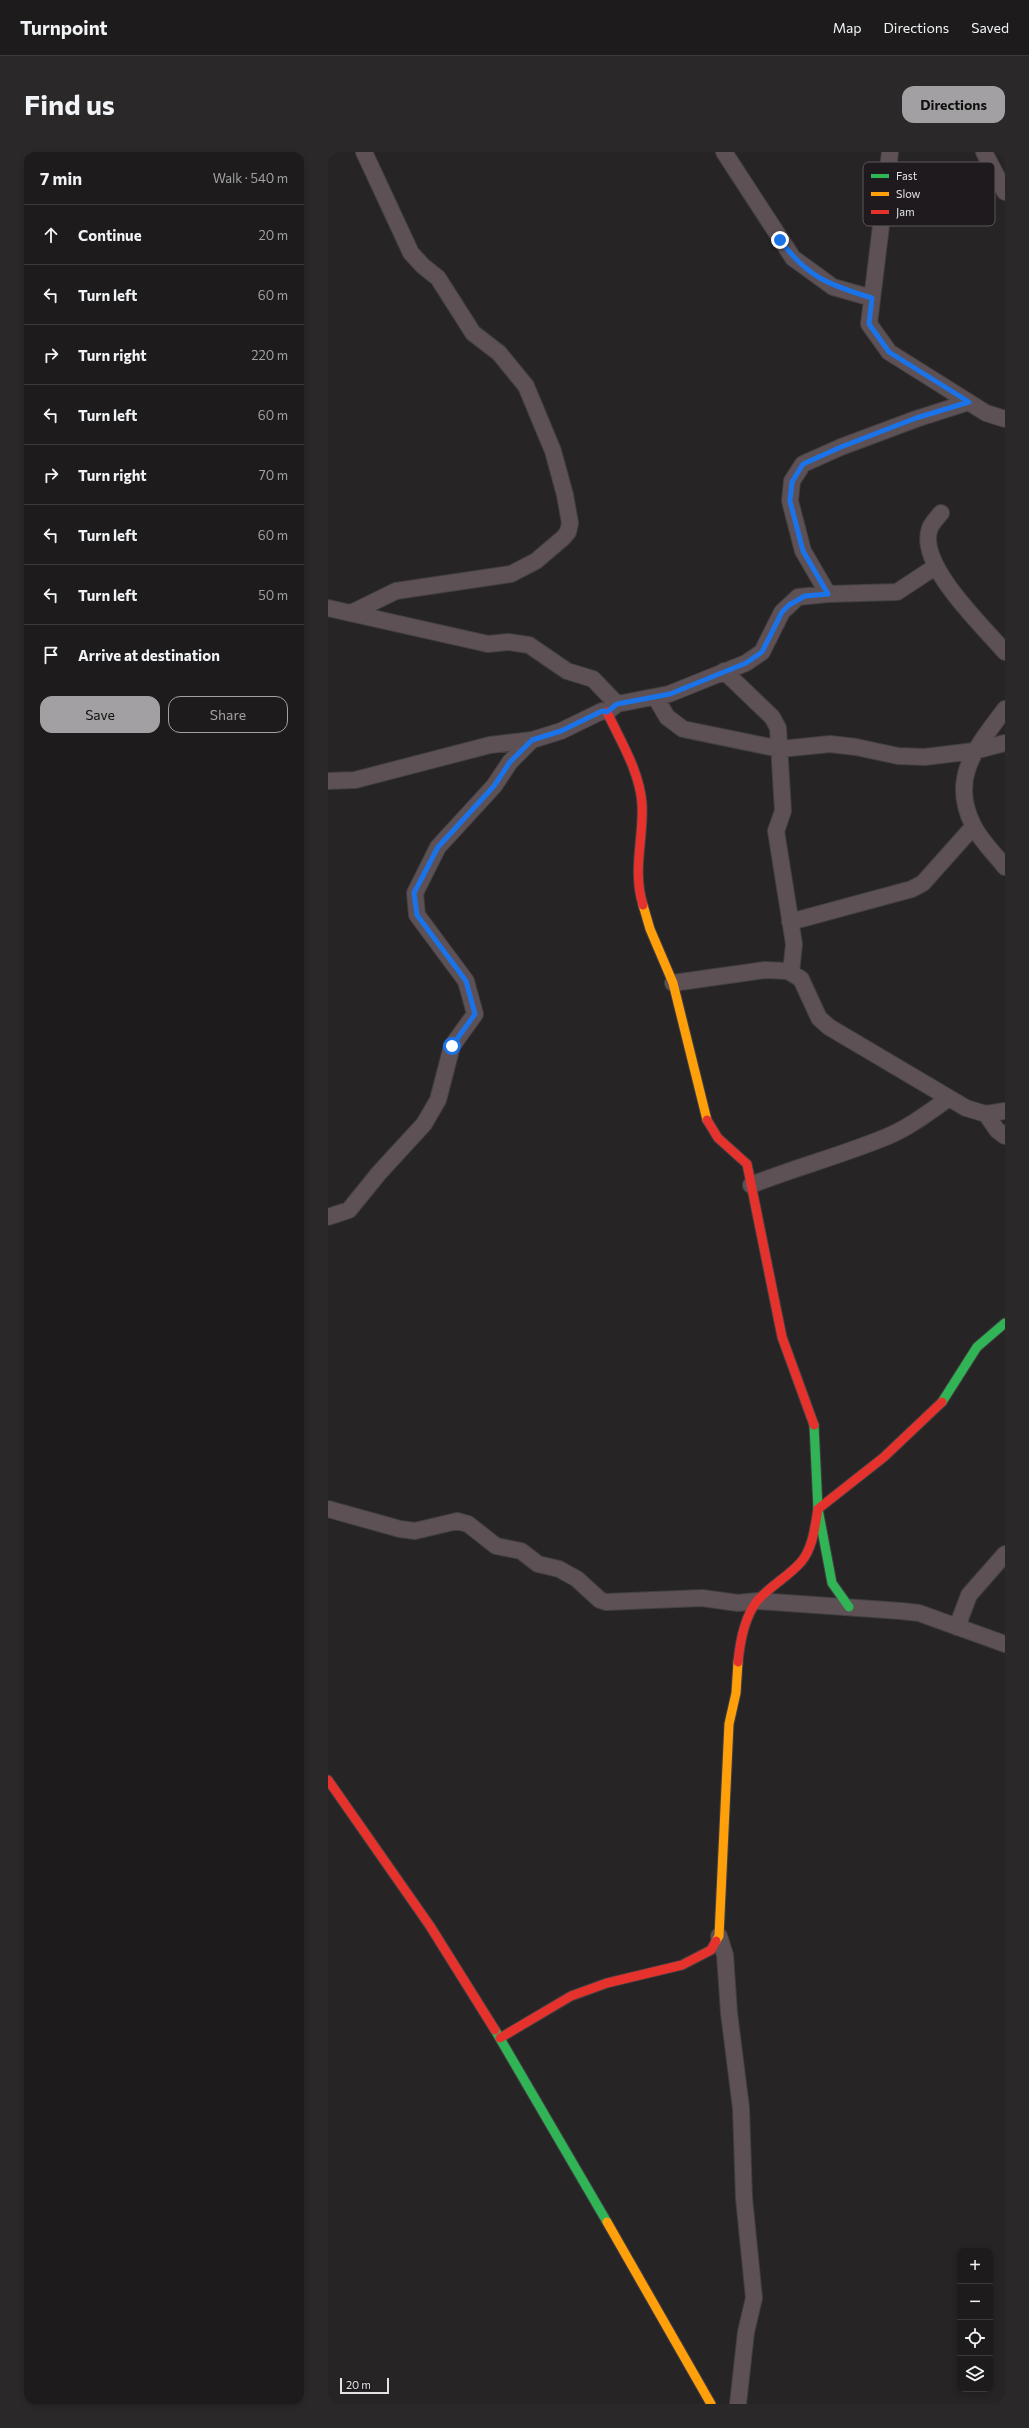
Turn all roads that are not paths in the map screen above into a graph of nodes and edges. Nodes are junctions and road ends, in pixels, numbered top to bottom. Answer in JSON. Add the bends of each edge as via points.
{"nodes":[{"id":1,"x":364,"y":152,"type":"edge"},
{"id":2,"x":724,"y":152,"type":"edge"},
{"id":3,"x":890,"y":152,"type":"edge"},
{"id":4,"x":984,"y":152,"type":"edge"},
{"id":5,"x":889,"y":162,"type":"edge"},
{"id":6,"x":989,"y":162,"type":"edge"},
{"id":7,"x":995,"y":173,"type":"edge"},
{"id":8,"x":1005,"y":192,"type":"edge"},
{"id":9,"x":881,"y":226,"type":"edge"},
{"id":10,"x":872,"y":298,"type":"junction"},
{"id":11,"x":969,"y":402,"type":"junction"},
{"id":12,"x":1005,"y":419,"type":"edge"},
{"id":13,"x":941,"y":513,"type":"dead end"},
{"id":14,"x":935,"y":567,"type":"junction"},
{"id":15,"x":828,"y":594,"type":"junction"},
{"id":16,"x":328,"y":608,"type":"edge"},
{"id":17,"x":351,"y":613,"type":"junction"},
{"id":18,"x":1005,"y":652,"type":"edge"},
{"id":19,"x":724,"y":671,"type":"junction"},
{"id":20,"x":656,"y":698,"type":"junction"},
{"id":21,"x":612,"y":708,"type":"junction"},
{"id":22,"x":1005,"y":709,"type":"edge"},
{"id":23,"x":532,"y":740,"type":"junction"},
{"id":24,"x":1005,"y":743,"type":"edge"},
{"id":25,"x":780,"y":749,"type":"junction"},
{"id":26,"x":974,"y":751,"type":"junction"},
{"id":27,"x":328,"y":781,"type":"edge"},
{"id":28,"x":973,"y":826,"type":"junction"},
{"id":29,"x":1005,"y":867,"type":"edge"},
{"id":30,"x":790,"y":922,"type":"junction"},
{"id":31,"x":791,"y":972,"type":"junction"},
{"id":32,"x":673,"y":983,"type":"junction"},
{"id":33,"x":950,"y":1098,"type":"junction"},
{"id":34,"x":1005,"y":1111,"type":"edge"},
{"id":35,"x":986,"y":1114,"type":"junction"},
{"id":36,"x":1005,"y":1136,"type":"edge"},
{"id":37,"x":751,"y":1185,"type":"junction"},
{"id":38,"x":328,"y":1217,"type":"edge"},
{"id":39,"x":1005,"y":1323,"type":"edge"},
{"id":40,"x":328,"y":1509,"type":"edge"},
{"id":41,"x":818,"y":1509,"type":"junction"},
{"id":42,"x":1005,"y":1554,"type":"edge"},
{"id":43,"x":757,"y":1601,"type":"junction"},
{"id":44,"x":848,"y":1607,"type":"junction"},
{"id":45,"x":956,"y":1627,"type":"junction"},
{"id":46,"x":1005,"y":1644,"type":"edge"},
{"id":47,"x":328,"y":1780,"type":"edge"},
{"id":48,"x":719,"y":1936,"type":"junction"},
{"id":49,"x":500,"y":2038,"type":"junction"},
{"id":50,"x":711,"y":2404,"type":"edge"},
{"id":51,"x":738,"y":2404,"type":"edge"}],
"edges":[{"from":1,"to":17,"type":"street","via":[[411,252],[438,278],[473,333],[499,353],[526,386],[553,451],[570,523],[563,538],[536,561],[511,574],[396,591]]},
{"from":2,"to":10,"type":"street","via":[[793,258],[833,287]]},
{"from":3,"to":5,"type":"street"},
{"from":4,"to":6,"type":"street"},
{"from":7,"to":8,"type":"street"},
{"from":9,"to":10,"type":"street"},
{"from":10,"to":11,"type":"street","via":[[869,324],[889,352]]},
{"from":11,"to":12,"type":"street","via":[[986,413]]},
{"from":11,"to":15,"type":"street","via":[[848,444],[803,464],[792,482],[790,501],[803,551]]},
{"from":13,"to":14,"type":"street","via":[[929,528],[930,550]]},
{"from":14,"to":15,"type":"street","via":[[897,592]]},
{"from":14,"to":18,"type":"street","via":[[953,593]]},
{"from":15,"to":19,"type":"street","via":[[805,596],[789,605],[782,612],[762,652],[746,663]]},
{"from":16,"to":17,"type":"street"},
{"from":17,"to":21,"type":"street","via":[[488,644],[508,642],[529,645],[567,671],[593,679]]},
{"from":19,"to":20,"type":"street"},
{"from":19,"to":25,"type":"street","via":[[772,717],[778,728]]},
{"from":20,"to":21,"type":"street"},
{"from":20,"to":25,"type":"street","via":[[667,717],[683,729]]},
{"from":21,"to":23,"type":"street","via":[[561,731]]},
{"from":21,"to":32,"type":"street","via":[[622,744],[640,789],[642,805],[637,866],[640,896],[650,929]]},
{"from":22,"to":26,"type":"street"},
{"from":23,"to":27,"type":"street","via":[[490,746],[355,780]]},
{"from":23,"to":38,"type":"street","via":[[510,762],[494,786],[438,847],[414,893],[417,915],[466,981],[475,1014],[452,1046],[438,1100],[424,1124],[349,1210]]},
{"from":24,"to":26,"type":"street"},
{"from":25,"to":26,"type":"street","via":[[830,744],[898,756],[925,757]]},
{"from":25,"to":30,"type":"street","via":[[784,811],[776,831]]},
{"from":26,"to":28,"type":"street","via":[[964,782],[964,801]]},
{"from":28,"to":29,"type":"street"},
{"from":28,"to":30,"type":"street","via":[[923,883],[912,889]]},
{"from":30,"to":31,"type":"street","via":[[794,944]]},
{"from":31,"to":32,"type":"street","via":[[765,970]]},
{"from":31,"to":33,"type":"street","via":[[801,979],[818,1018]]},
{"from":32,"to":37,"type":"street","via":[[710,1128],[719,1140],[740,1152],[747,1164]]},
{"from":33,"to":35,"type":"street","via":[[966,1108]]},
{"from":33,"to":37,"type":"street","via":[[912,1124],[882,1139]]},
{"from":34,"to":35,"type":"street"},
{"from":35,"to":36,"type":"street","via":[[997,1130]]},
{"from":37,"to":41,"type":"street","via":[[782,1337],[814,1420]]},
{"from":39,"to":41,"type":"street","via":[[977,1347],[942,1402],[884,1458]]},
{"from":40,"to":43,"type":"street","via":[[415,1531],[457,1521],[468,1524],[496,1546],[521,1552],[538,1564],[555,1567],[577,1579],[600,1600],[606,1602],[702,1598],[738,1603]]},
{"from":41,"to":43,"type":"street","via":[[811,1544],[802,1561]]},
{"from":41,"to":44,"type":"street","via":[[832,1583]]},
{"from":42,"to":45,"type":"street","via":[[969,1594]]},
{"from":43,"to":44,"type":"street"},
{"from":43,"to":48,"type":"street","via":[[745,1624],[740,1643],[736,1693],[729,1724]]},
{"from":44,"to":45,"type":"street","via":[[919,1613]]},
{"from":45,"to":46,"type":"street"},
{"from":47,"to":49,"type":"street","via":[[430,1926]]},
{"from":48,"to":49,"type":"street","via":[[711,1950],[682,1965],[607,1983],[571,1996]]},
{"from":48,"to":51,"type":"street","via":[[725,1955],[729,2013],[741,2108],[744,2198],[754,2298],[746,2332]]},
{"from":49,"to":50,"type":"street"}]}
